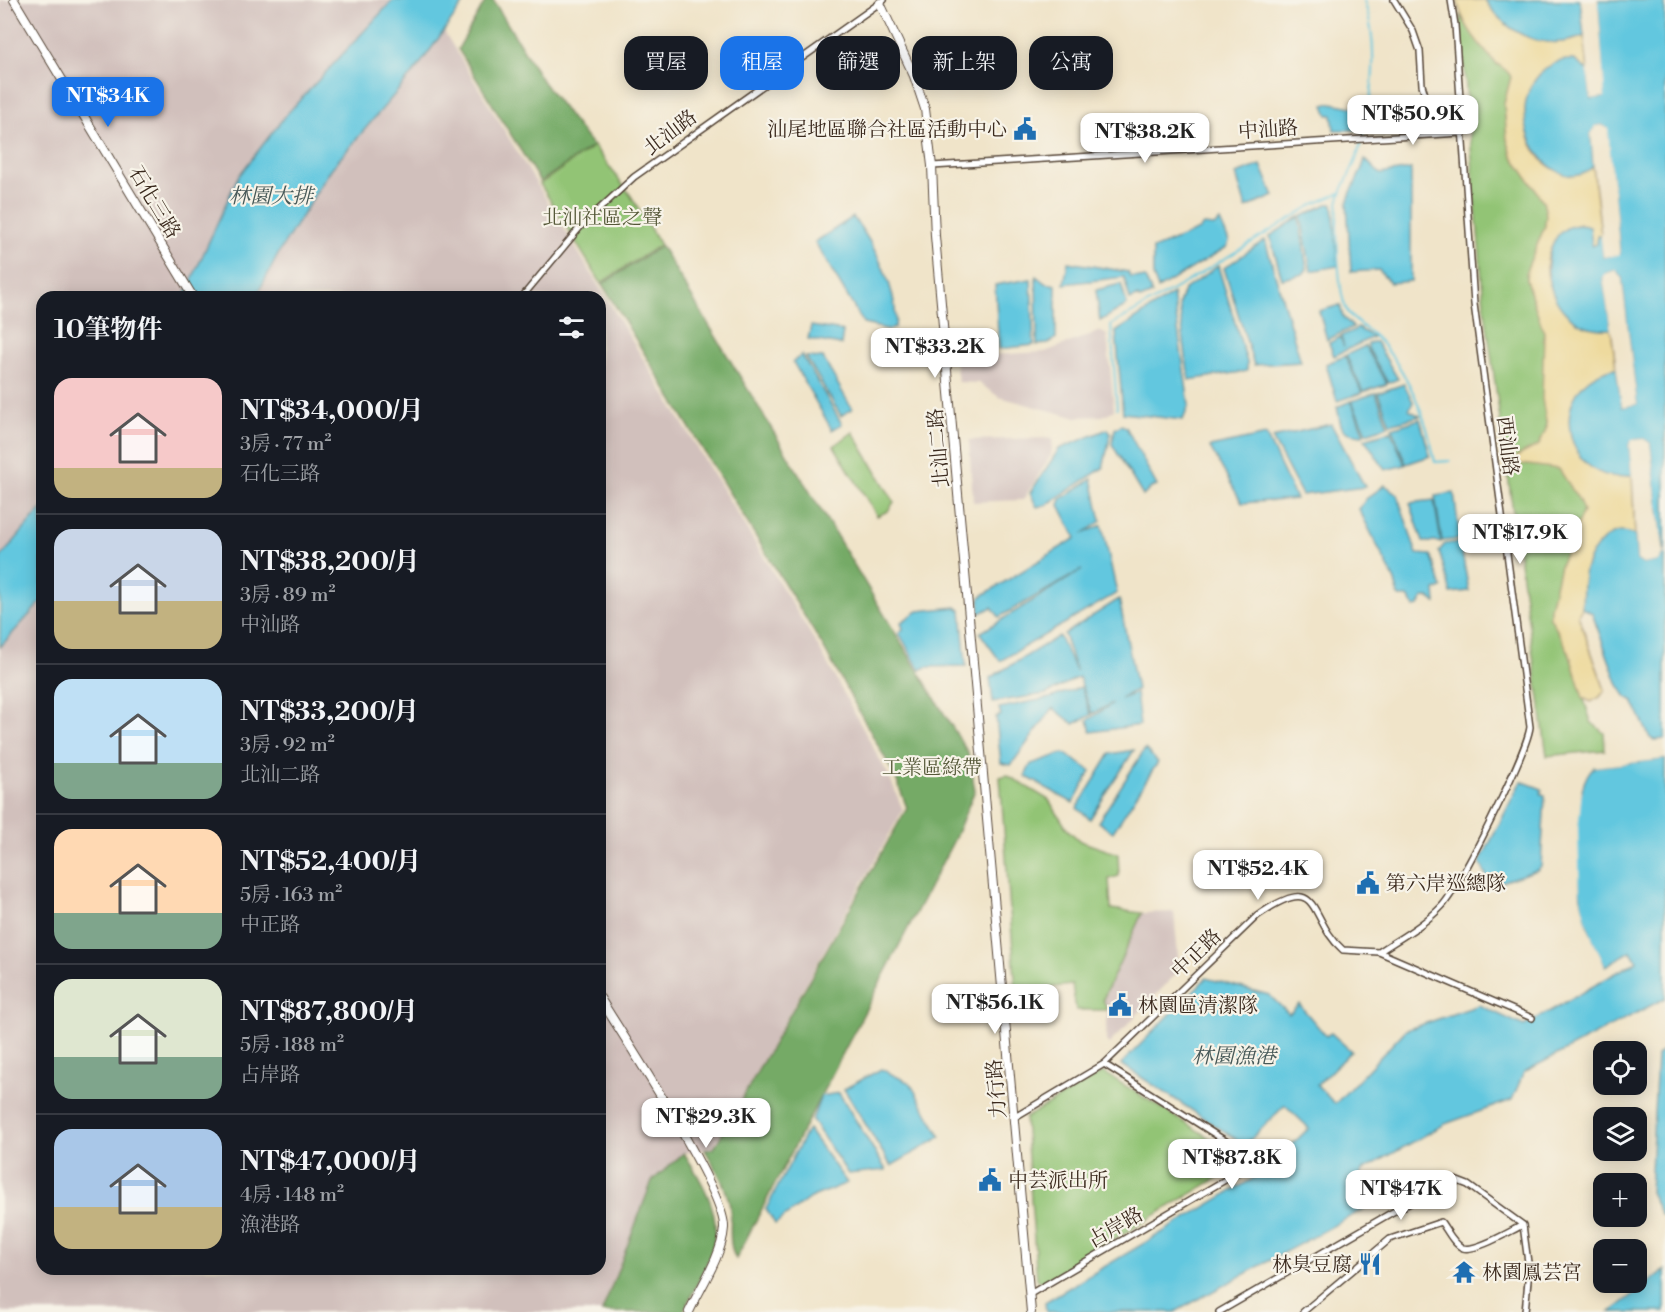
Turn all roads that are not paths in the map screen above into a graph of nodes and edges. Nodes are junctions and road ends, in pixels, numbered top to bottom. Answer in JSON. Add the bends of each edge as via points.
{"nodes":[{"id":1,"x":15,"y":0,"type":"edge"},
{"id":2,"x":1394,"y":0,"type":"edge"},
{"id":3,"x":1451,"y":0,"type":"edge"},
{"id":4,"x":882,"y":1,"type":"edge"},
{"id":5,"x":1461,"y":116,"type":"junction"},
{"id":6,"x":1432,"y":117,"type":"junction"},
{"id":7,"x":1431,"y":133,"type":"junction"},
{"id":8,"x":1461,"y":133,"type":"junction"},
{"id":9,"x":932,"y":166,"type":"junction"},
{"id":10,"x":189,"y":291,"type":"edge"},
{"id":11,"x":527,"y":291,"type":"edge"},
{"id":12,"x":983,"y":756,"type":"joint"},
{"id":13,"x":1379,"y":952,"type":"junction"},
{"id":14,"x":606,"y":1008,"type":"edge"},
{"id":15,"x":1532,"y":1018,"type":"dead end"},
{"id":16,"x":1104,"y":1064,"type":"junction"},
{"id":17,"x":1015,"y":1117,"type":"junction"},
{"id":18,"x":1523,"y":1225,"type":"junction"},
{"id":19,"x":1030,"y":1294,"type":"junction"},
{"id":20,"x":1525,"y":1309,"type":"edge"},
{"id":21,"x":689,"y":1312,"type":"edge"},
{"id":22,"x":1031,"y":1312,"type":"edge"},
{"id":23,"x":1219,"y":1312,"type":"edge"},
{"id":24,"x":1303,"y":1312,"type":"edge"}],
"edges":[{"from":1,"to":10,"type":"street","name":"石化三路"},
{"from":2,"to":6,"type":"street","via":[[1420,51],[1422,85]]},
{"from":3,"to":5,"type":"street","name":"西汕路"},
{"from":4,"to":9,"type":"street","name":"北汕二路","via":[[921,92]]},
{"from":4,"to":11,"type":"street","name":"北汕路","via":[[634,177],[600,206]]},
{"from":5,"to":6,"type":"street"},
{"from":5,"to":8,"type":"street","name":"西汕路"},
{"from":6,"to":7,"type":"street"},
{"from":7,"to":8,"type":"street","name":"中汕路"},
{"from":7,"to":9,"type":"street","name":"中汕路"},
{"from":8,"to":13,"type":"street","name":"西汕路","via":[[1474,304],[1529,738],[1451,894],[1431,916]]},
{"from":9,"to":12,"type":"street","name":"北汕二路","via":[[935,236]]},
{"from":12,"to":17,"type":"street","name":"力行路"},
{"from":13,"to":15,"type":"street","name":"中正路"},
{"from":13,"to":16,"type":"street","name":"中正路","via":[[1343,950],[1307,898],[1282,899],[1238,933]]},
{"from":14,"to":21,"type":"street","via":[[701,1165],[718,1202],[724,1226],[720,1248]]},
{"from":16,"to":17,"type":"street","name":"中正路"},
{"from":16,"to":19,"type":"street","name":"占岸路","via":[[1232,1145],[1246,1156],[1246,1164],[1242,1170]]},
{"from":17,"to":19,"type":"street","name":"力行路"},
{"from":18,"to":20,"type":"street","via":[[1529,1270]]},
{"from":18,"to":23,"type":"street","via":[[1468,1185],[1455,1180]]},
{"from":18,"to":24,"type":"street","via":[[1469,1248],[1457,1244],[1441,1222],[1405,1234],[1378,1248]]},
{"from":19,"to":22,"type":"street","name":"力行路"}]}
